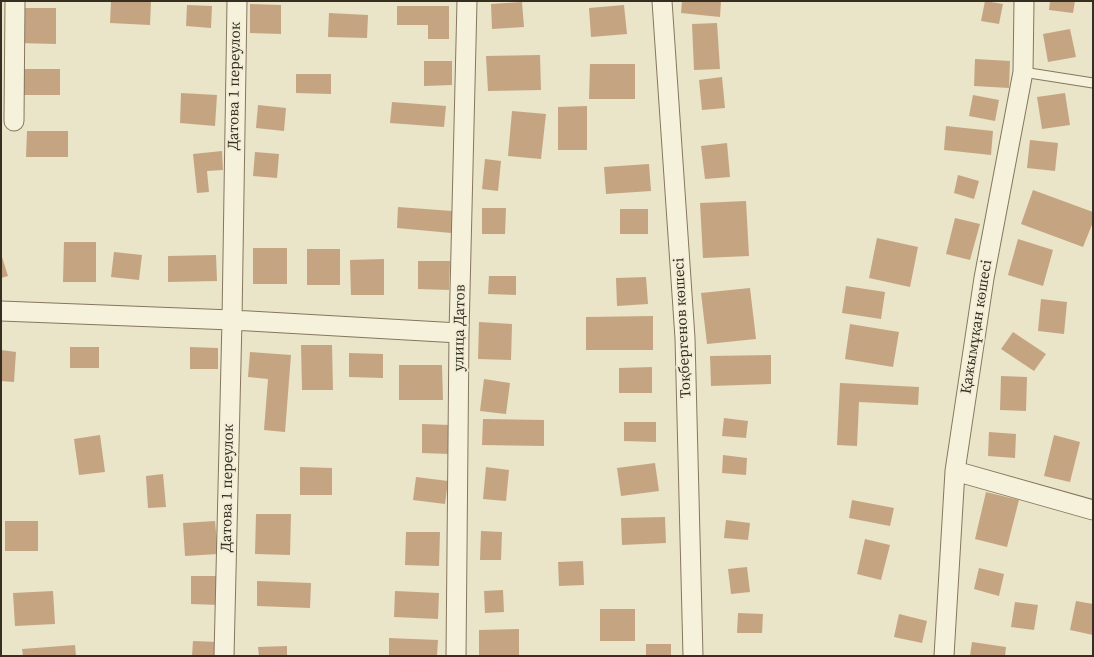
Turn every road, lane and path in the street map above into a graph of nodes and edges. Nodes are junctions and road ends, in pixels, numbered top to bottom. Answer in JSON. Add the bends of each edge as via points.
{"nodes":[{"id":1,"x":15,"y":1,"type":"edge"},
{"id":2,"x":237,"y":1,"type":"edge"},
{"id":3,"x":467,"y":1,"type":"edge"},
{"id":4,"x":662,"y":1,"type":"edge"},
{"id":5,"x":1024,"y":1,"type":"edge"},
{"id":6,"x":1023,"y":72,"type":"junction"},
{"id":7,"x":1093,"y":83,"type":"edge"},
{"id":8,"x":14,"y":121,"type":"dead end"},
{"id":9,"x":1,"y":311,"type":"edge"},
{"id":10,"x":232,"y":320,"type":"junction"},
{"id":11,"x":459,"y":333,"type":"junction"},
{"id":12,"x":955,"y":471,"type":"junction"},
{"id":13,"x":1093,"y":510,"type":"edge"},
{"id":14,"x":224,"y":656,"type":"edge"},
{"id":15,"x":456,"y":656,"type":"edge"},
{"id":16,"x":693,"y":656,"type":"edge"},
{"id":17,"x":944,"y":656,"type":"edge"}],
"edges":[{"from":1,"to":8,"type":"street"},
{"from":2,"to":10,"type":"street","name":"Датова 1 переулок"},
{"from":3,"to":11,"type":"street","name":"улица Датов"},
{"from":4,"to":16,"type":"street","name":"Тоқбергенов көшесі","via":[[685,338]]},
{"from":5,"to":6,"type":"street","name":"Қажымұқан көшесі"},
{"from":6,"to":7,"type":"lane"},
{"from":6,"to":12,"type":"street","name":"Қажымұқан көшесі","via":[[984,278]]},
{"from":9,"to":10,"type":"street"},
{"from":10,"to":11,"type":"street"},
{"from":10,"to":14,"type":"street","name":"Датова 1 переулок"},
{"from":11,"to":15,"type":"street","name":"улица Датов"},
{"from":12,"to":13,"type":"street"},
{"from":12,"to":17,"type":"street","name":"Қажымұқан көшесі"}]}
